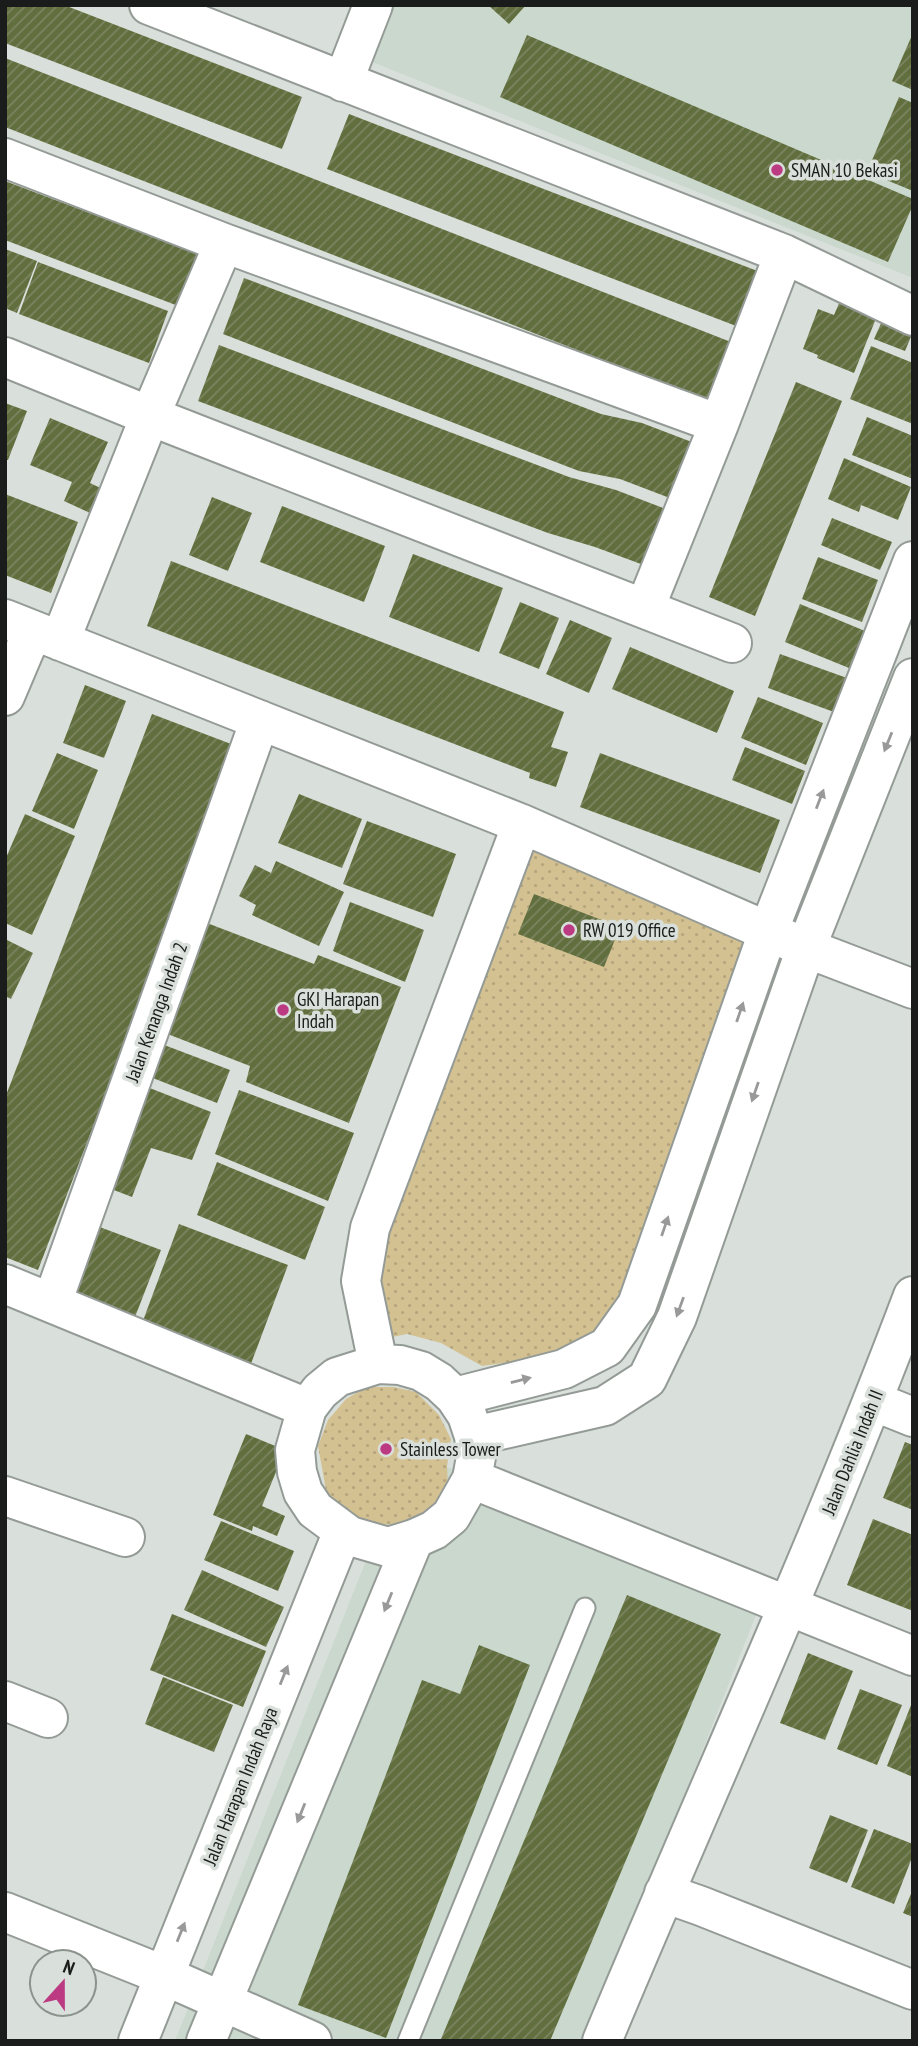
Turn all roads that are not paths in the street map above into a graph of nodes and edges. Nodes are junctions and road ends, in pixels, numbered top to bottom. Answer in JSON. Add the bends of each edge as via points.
{"nodes":[{"id":1,"x":149,"y":5,"type":"edge"},
{"id":2,"x":373,"y":5,"type":"edge"},
{"id":3,"x":343,"y":82,"type":"junction"},
{"id":4,"x":5,"y":158,"type":"edge"},
{"id":5,"x":224,"y":243,"type":"junction"},
{"id":6,"x":784,"y":254,"type":"junction"},
{"id":7,"x":913,"y":316,"type":"edge"},
{"id":8,"x":5,"y":357,"type":"edge"},
{"id":9,"x":150,"y":416,"type":"junction"},
{"id":10,"x":719,"y":424,"type":"junction"},
{"id":11,"x":913,"y":561,"type":"edge"},
{"id":12,"x":645,"y":608,"type":"junction"},
{"id":13,"x":33,"y":630,"type":"edge"},
{"id":14,"x":732,"y":643,"type":"dead end"},
{"id":15,"x":913,"y":678,"type":"edge"},
{"id":16,"x":5,"y":696,"type":"edge"},
{"id":17,"x":260,"y":720,"type":"junction"},
{"id":18,"x":522,"y":824,"type":"junction"},
{"id":19,"x":768,"y":932,"type":"junction"},
{"id":20,"x":806,"y":948,"type":"junction"},
{"id":21,"x":913,"y":989,"type":"edge"},
{"id":22,"x":5,"y":1284,"type":"edge"},
{"id":23,"x":913,"y":1296,"type":"edge"},
{"id":24,"x":52,"y":1303,"type":"junction"},
{"id":25,"x":378,"y":1364,"type":"junction"},
{"id":26,"x":455,"y":1397,"type":"junction"},
{"id":27,"x":873,"y":1401,"type":"junction"},
{"id":28,"x":307,"y":1408,"type":"junction"},
{"id":29,"x":913,"y":1418,"type":"edge"},
{"id":30,"x":474,"y":1436,"type":"junction"},
{"id":31,"x":472,"y":1479,"type":"junction"},
{"id":32,"x":5,"y":1496,"type":"edge"},
{"id":33,"x":343,"y":1531,"type":"junction"},
{"id":34,"x":125,"y":1537,"type":"dead end"},
{"id":35,"x":414,"y":1539,"type":"junction"},
{"id":36,"x":788,"y":1606,"type":"junction"},
{"id":37,"x":585,"y":1608,"type":"dead end"},
{"id":38,"x":913,"y":1656,"type":"edge"},
{"id":39,"x":5,"y":1701,"type":"edge"},
{"id":40,"x":48,"y":1718,"type":"dead end"},
{"id":41,"x":664,"y":1893,"type":"junction"},
{"id":42,"x":5,"y":1912,"type":"edge"},
{"id":43,"x":163,"y":1975,"type":"junction"},
{"id":44,"x":913,"y":1990,"type":"edge"},
{"id":45,"x":223,"y":2001,"type":"junction"},
{"id":46,"x":138,"y":2041,"type":"edge"},
{"id":47,"x":206,"y":2041,"type":"edge"},
{"id":48,"x":312,"y":2041,"type":"edge"},
{"id":49,"x":408,"y":2041,"type":"edge"},
{"id":50,"x":602,"y":2041,"type":"edge"}],
"edges":[{"from":1,"to":3,"type":"street"},
{"from":2,"to":3,"type":"street"},
{"from":3,"to":6,"type":"street"},
{"from":4,"to":5,"type":"street"},
{"from":5,"to":9,"type":"street"},
{"from":5,"to":10,"type":"street"},
{"from":6,"to":7,"type":"street"},
{"from":6,"to":10,"type":"street"},
{"from":8,"to":9,"type":"street"},
{"from":9,"to":12,"type":"street"},
{"from":9,"to":13,"type":"street"},
{"from":10,"to":12,"type":"street"},
{"from":19,"to":11,"type":"street","one_way":true},
{"from":12,"to":14,"type":"street"},
{"from":13,"to":16,"type":"street"},
{"from":13,"to":17,"type":"street"},
{"from":15,"to":20,"type":"street","one_way":true},
{"from":17,"to":18,"type":"street"},
{"from":17,"to":24,"type":"street","name":"Jalan Kenanga Indah 2"},
{"from":18,"to":19,"type":"street"},
{"from":18,"to":25,"type":"street","via":[[370,1228],[361,1281]]},
{"from":19,"to":20,"type":"street"},
{"from":26,"to":19,"type":"street","one_way":true,"via":[[564,1369],[607,1348],[637,1305]]},
{"from":20,"to":21,"type":"street"},
{"from":20,"to":30,"type":"street","one_way":true,"via":[[677,1317],[647,1379],[605,1406]]},
{"from":22,"to":24,"type":"street"},
{"from":23,"to":27,"type":"street","name":"Jalan Dahlia Indah II"},
{"from":24,"to":28,"type":"street"},
{"from":25,"to":26,"type":"street","via":[[421,1371]]},
{"from":25,"to":28,"type":"street","via":[[337,1377]]},
{"from":26,"to":30,"type":"street"},
{"from":27,"to":29,"type":"street"},
{"from":27,"to":36,"type":"street","name":"Jalan Dahlia Indah II"},
{"from":28,"to":33,"type":"street","via":[[295,1450],[297,1472],[315,1510]]},
{"from":30,"to":31,"type":"street"},
{"from":31,"to":35,"type":"street","via":[[451,1516]]},
{"from":31,"to":36,"type":"street"},
{"from":32,"to":34,"type":"street"},
{"from":33,"to":35,"type":"street","via":[[388,1547]]},
{"from":43,"to":33,"type":"street","name":"Jalan Harapan Indah Raya","one_way":true},
{"from":35,"to":45,"type":"street","one_way":true},
{"from":36,"to":38,"type":"street"},
{"from":36,"to":41,"type":"street","name":"Jalan Dahlia Indah II"},
{"from":37,"to":49,"type":"lane"},
{"from":39,"to":40,"type":"street"},
{"from":41,"to":44,"type":"street"},
{"from":41,"to":50,"type":"street","name":"Jalan Dahlia Indah II"},
{"from":42,"to":43,"type":"street"},
{"from":43,"to":45,"type":"street"},
{"from":43,"to":46,"type":"street","name":"Jalan Harapan Indah Raya"},
{"from":45,"to":47,"type":"street"},
{"from":45,"to":48,"type":"street"}]}
